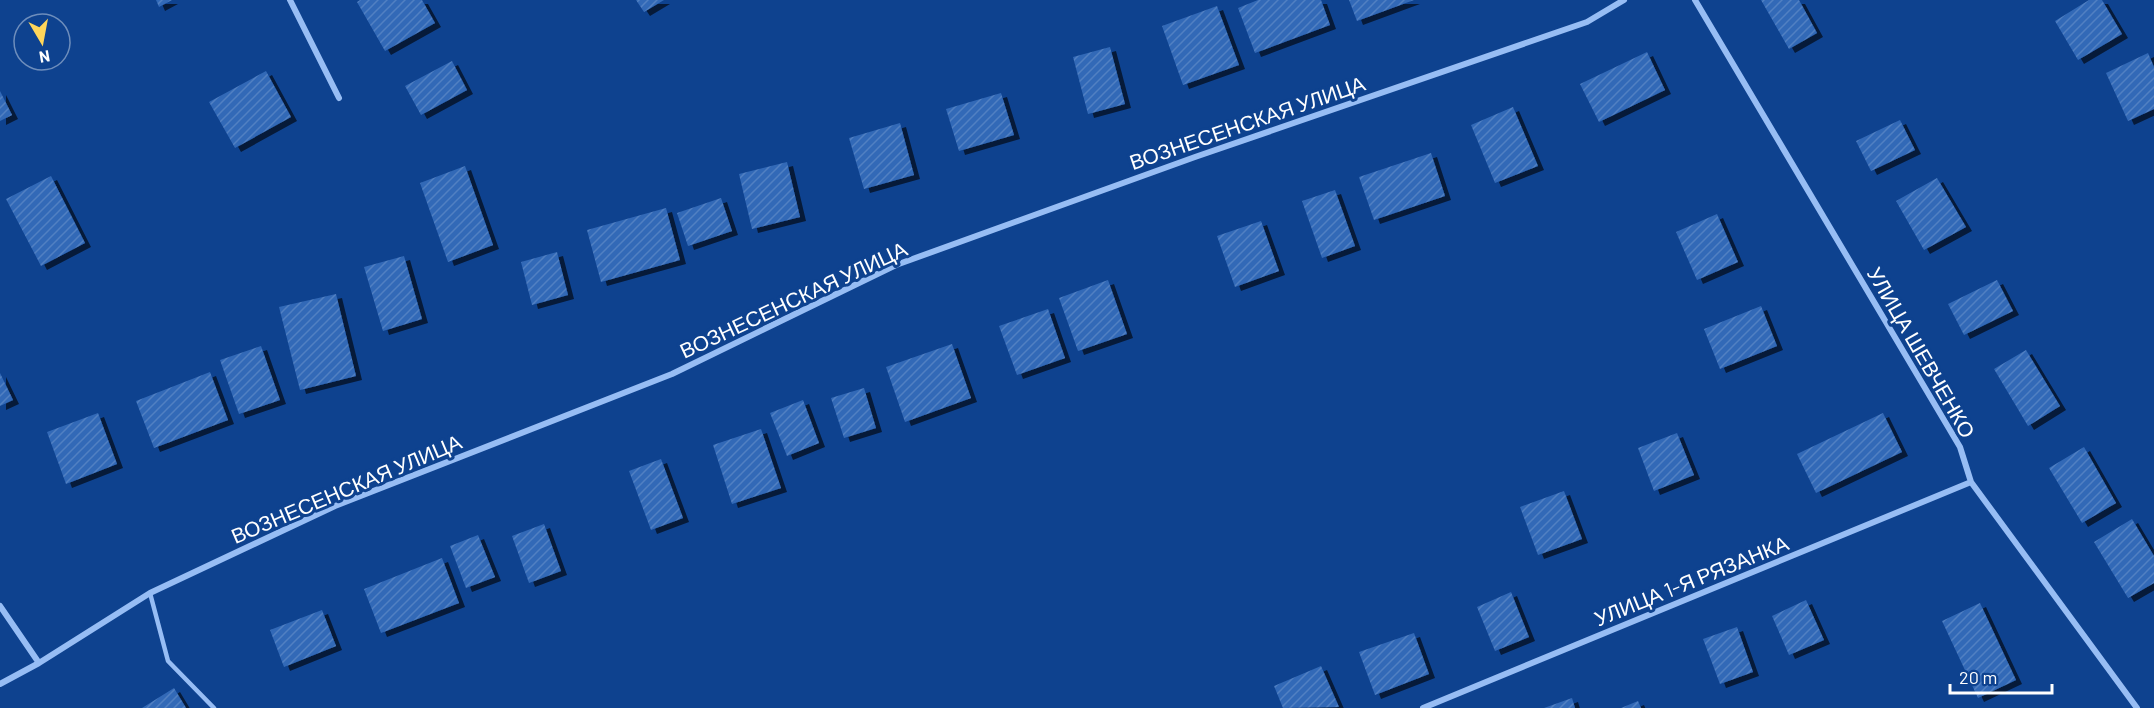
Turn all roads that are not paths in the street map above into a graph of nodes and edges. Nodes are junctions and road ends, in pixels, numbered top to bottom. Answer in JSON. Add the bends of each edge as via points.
{"nodes":[{"id":1,"x":290,"y":0,"type":"edge"},
{"id":2,"x":1624,"y":0,"type":"edge"},
{"id":3,"x":1695,"y":0,"type":"edge"},
{"id":4,"x":339,"y":98,"type":"dead end"},
{"id":5,"x":1971,"y":482,"type":"junction"},
{"id":6,"x":150,"y":593,"type":"junction"},
{"id":7,"x":0,"y":606,"type":"edge"},
{"id":8,"x":39,"y":663,"type":"junction"},
{"id":9,"x":0,"y":684,"type":"edge"},
{"id":10,"x":214,"y":708,"type":"edge"},
{"id":11,"x":1423,"y":708,"type":"edge"},
{"id":12,"x":2137,"y":708,"type":"edge"}],
"edges":[{"from":1,"to":4,"type":"street"},
{"from":2,"to":6,"type":"street","name":"ВОЗНЕСЕНСКАЯ УЛИЦА","via":[[1587,22],[896,265],[672,374],[334,506]]},
{"from":3,"to":5,"type":"street","name":"УЛИЦА ШЕВЧЕНКО","via":[[1960,447]]},
{"from":5,"to":11,"type":"street","name":"УЛИЦА 1-Я РЯЗАНКА"},
{"from":5,"to":12,"type":"street","name":"УЛИЦА ШЕВЧЕНКО"},
{"from":6,"to":8,"type":"street","name":"ВОЗНЕСЕНСКАЯ УЛИЦА"},
{"from":6,"to":10,"type":"lane","via":[[168,661]]},
{"from":7,"to":8,"type":"street"},
{"from":8,"to":9,"type":"street","name":"ВОЗНЕСЕНСКАЯ УЛИЦА"}]}
